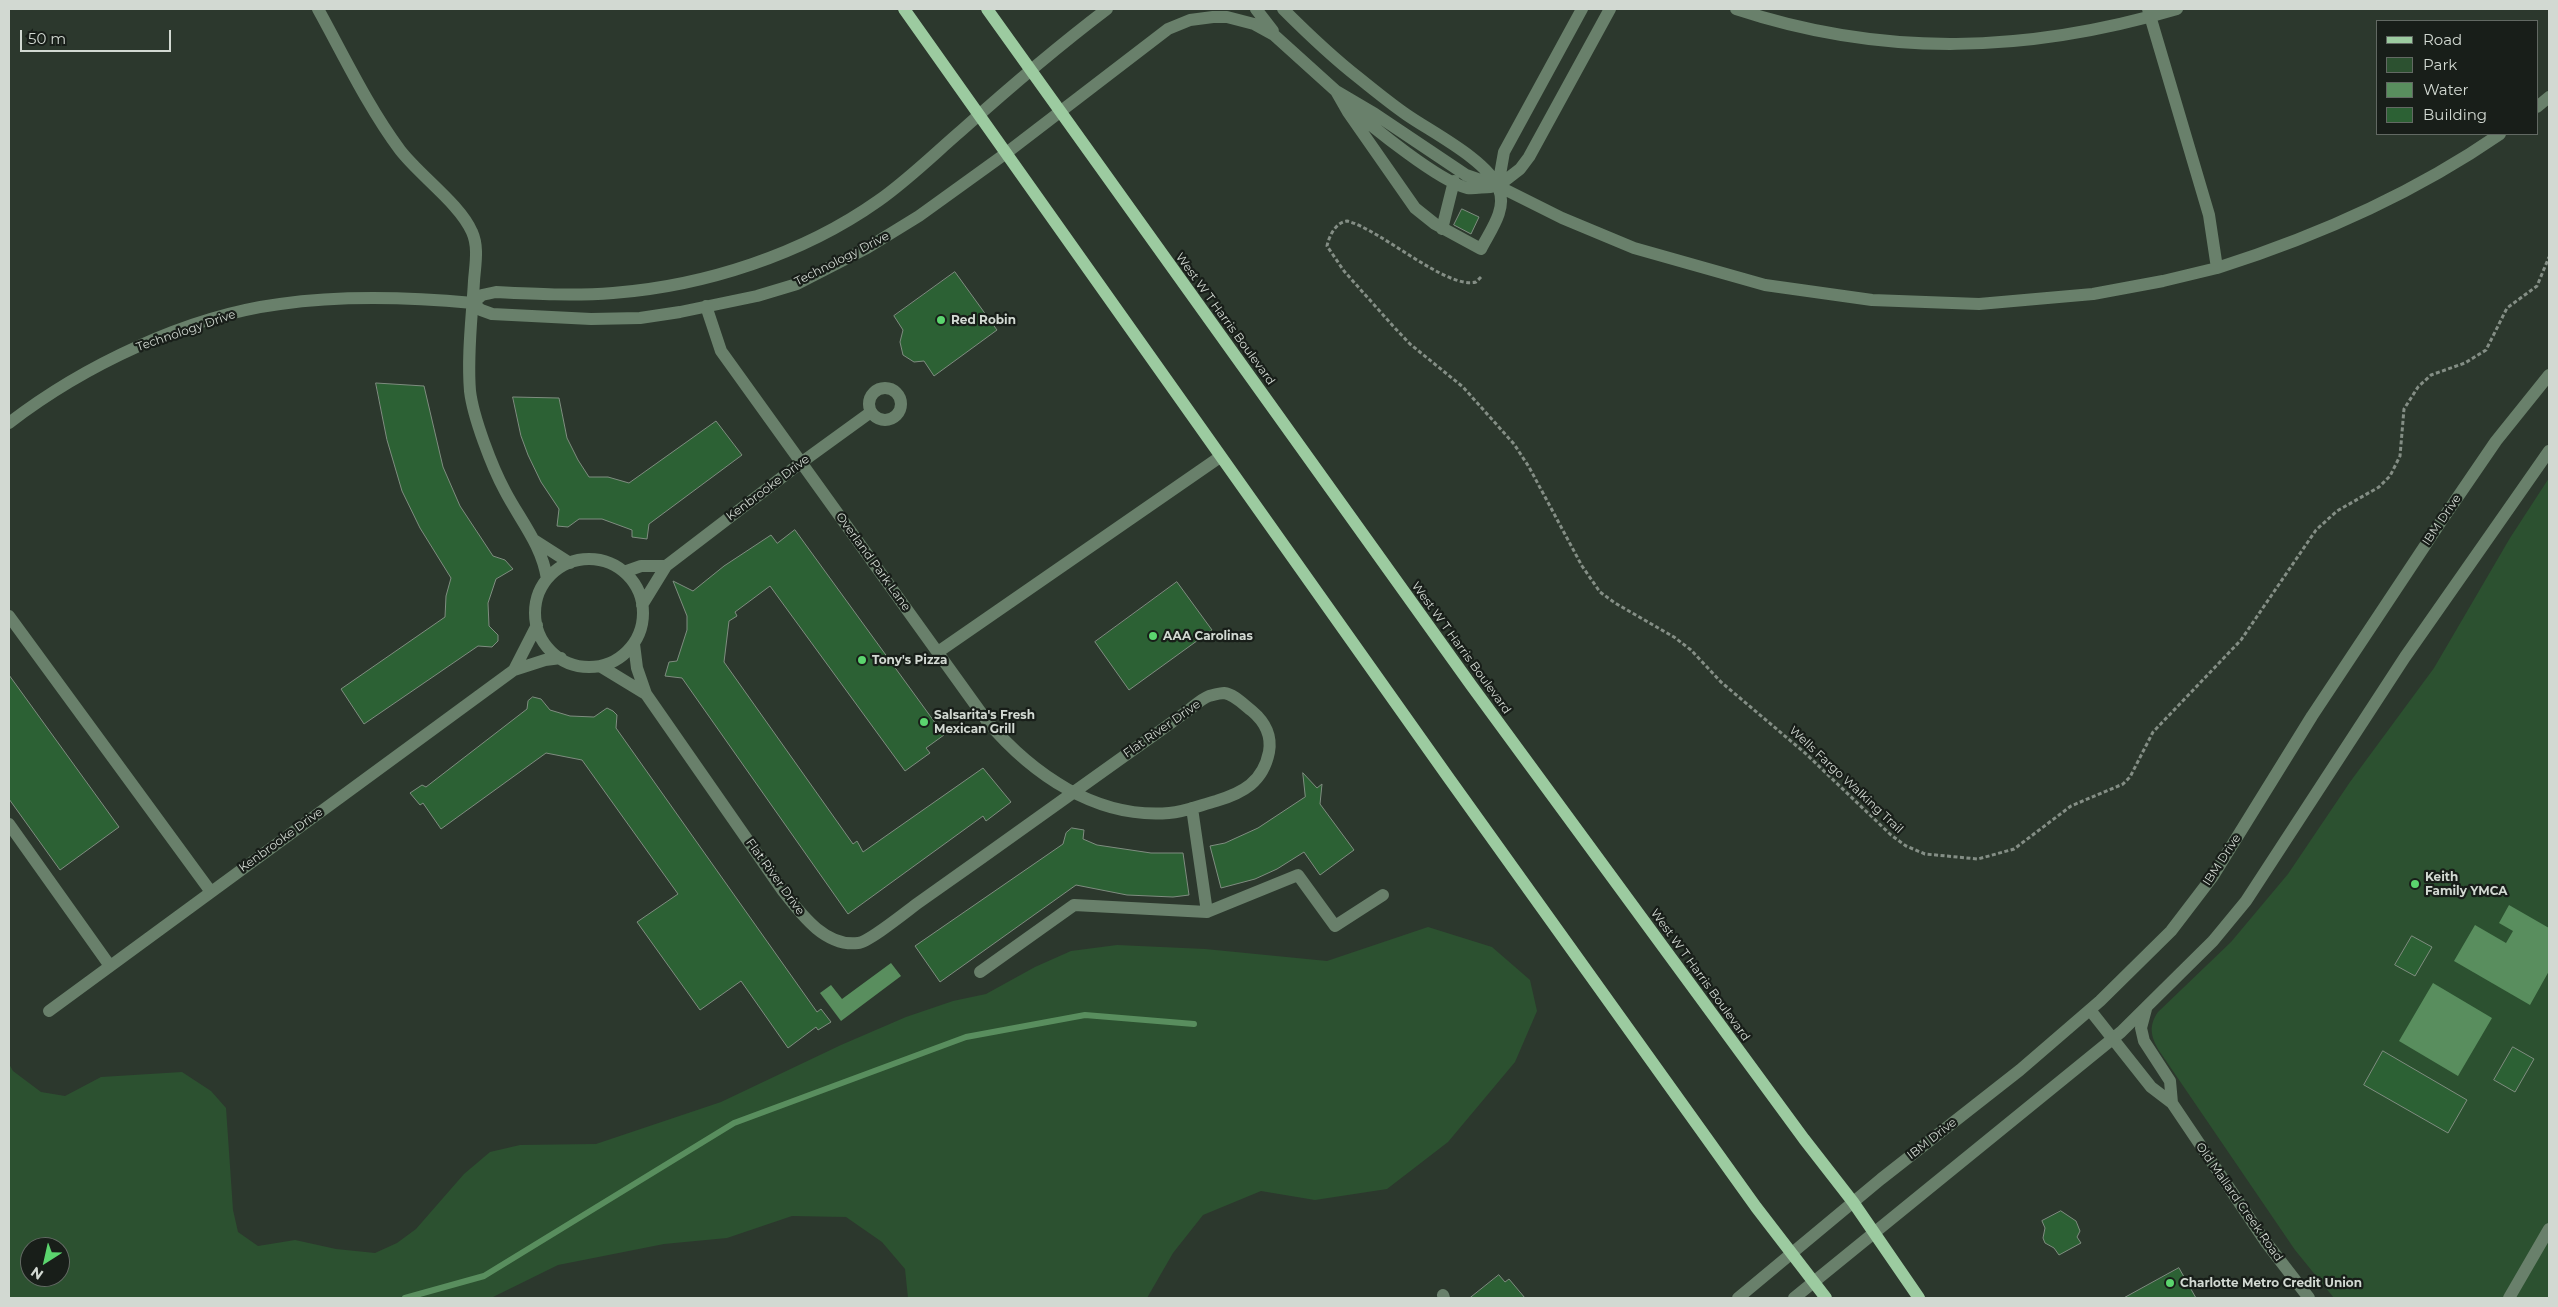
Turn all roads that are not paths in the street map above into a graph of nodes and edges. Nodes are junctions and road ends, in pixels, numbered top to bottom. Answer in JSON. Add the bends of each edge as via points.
{"nodes":[{"id":1,"x":318,"y":9,"type":"edge"},
{"id":2,"x":904,"y":9,"type":"edge"},
{"id":3,"x":987,"y":9,"type":"edge"},
{"id":4,"x":1107,"y":9,"type":"edge"},
{"id":5,"x":1256,"y":9,"type":"edge"},
{"id":6,"x":1283,"y":9,"type":"edge"},
{"id":7,"x":1582,"y":9,"type":"edge"},
{"id":8,"x":1610,"y":9,"type":"edge"},
{"id":9,"x":1736,"y":9,"type":"edge"},
{"id":10,"x":2177,"y":9,"type":"edge"},
{"id":11,"x":2149,"y":12,"type":"edge"},
{"id":12,"x":1284,"y":45,"type":"junction"},
{"id":13,"x":1030,"y":70,"type":"junction"},
{"id":14,"x":1336,"y":91,"type":"junction"},
{"id":15,"x":2549,"y":98,"type":"edge"},
{"id":16,"x":2538,"y":106,"type":"edge"},
{"id":17,"x":1060,"y":112,"type":"junction"},
{"id":18,"x":978,"y":116,"type":"junction"},
{"id":19,"x":2498,"y":135,"type":"edge"},
{"id":20,"x":1005,"y":154,"type":"junction"},
{"id":21,"x":1454,"y":181,"type":"junction"},
{"id":22,"x":1498,"y":186,"type":"junction"},
{"id":23,"x":1442,"y":228,"type":"junction"},
{"id":24,"x":2217,"y":268,"type":"junction"},
{"id":25,"x":473,"y":303,"type":"junction"},
{"id":26,"x":706,"y":306,"type":"junction"},
{"id":27,"x":2549,"y":375,"type":"edge"},
{"id":28,"x":871,"y":412,"type":"dead end"},
{"id":29,"x":9,"y":423,"type":"edge"},
{"id":30,"x":2549,"y":451,"type":"edge"},
{"id":31,"x":1220,"y":457,"type":"junction"},
{"id":32,"x":802,"y":462,"type":"junction"},
{"id":33,"x":534,"y":540,"type":"junction"},
{"id":34,"x":570,"y":563,"type":"junction"},
{"id":35,"x":666,"y":566,"type":"junction"},
{"id":36,"x":624,"y":572,"type":"junction"},
{"id":37,"x":548,"y":579,"type":"junction"},
{"id":38,"x":642,"y":605,"type":"junction"},
{"id":39,"x":9,"y":616,"type":"edge"},
{"id":40,"x":537,"y":625,"type":"junction"},
{"id":41,"x":634,"y":644,"type":"junction"},
{"id":42,"x":938,"y":652,"type":"junction"},
{"id":43,"x":561,"y":658,"type":"junction"},
{"id":44,"x":600,"y":666,"type":"junction"},
{"id":45,"x":514,"y":670,"type":"junction"},
{"id":46,"x":646,"y":694,"type":"junction"},
{"id":47,"x":1072,"y":793,"type":"junction"},
{"id":48,"x":1192,"y":808,"type":"junction"},
{"id":49,"x":9,"y":824,"type":"edge"},
{"id":50,"x":211,"y":892,"type":"junction"},
{"id":51,"x":1382,"y":895,"type":"dead end"},
{"id":52,"x":1207,"y":912,"type":"junction"},
{"id":53,"x":110,"y":966,"type":"junction"},
{"id":54,"x":980,"y":972,"type":"dead end"},
{"id":55,"x":2147,"y":1007,"type":"junction"},
{"id":56,"x":2090,"y":1010,"type":"junction"},
{"id":57,"x":49,"y":1011,"type":"dead end"},
{"id":58,"x":2113,"y":1038,"type":"junction"},
{"id":59,"x":2172,"y":1103,"type":"junction"},
{"id":60,"x":1853,"y":1202,"type":"junction"},
{"id":61,"x":2549,"y":1228,"type":"edge"},
{"id":62,"x":1874,"y":1234,"type":"junction"},
{"id":63,"x":1791,"y":1253,"type":"junction"},
{"id":64,"x":1814,"y":1282,"type":"junction"},
{"id":65,"x":1738,"y":1298,"type":"edge"},
{"id":66,"x":1794,"y":1298,"type":"edge"},
{"id":67,"x":1826,"y":1298,"type":"edge"},
{"id":68,"x":1919,"y":1298,"type":"edge"},
{"id":69,"x":2309,"y":1298,"type":"edge"},
{"id":70,"x":2510,"y":1298,"type":"edge"}],
"edges":[{"from":1,"to":25,"type":"street","via":[[390,135],[412,165],[460,214],[473,233]]},
{"from":2,"to":18,"type":"main road"},
{"from":3,"to":13,"type":"main road","name":"West W T Harris Boulevard"},
{"from":4,"to":13,"type":"street"},
{"from":5,"to":12,"type":"street"},
{"from":6,"to":22,"type":"street","via":[[1358,78],[1474,160]]},
{"from":7,"to":22,"type":"street","via":[[1504,152]]},
{"from":8,"to":22,"type":"street","via":[[1529,157],[1520,169]]},
{"from":9,"to":11,"type":"street","via":[[1826,33],[1891,43],[1944,45],[2033,41],[2094,31]]},
{"from":10,"to":11,"type":"street"},
{"from":11,"to":24,"type":"street","via":[[2209,215]]},
{"from":12,"to":14,"type":"street"},
{"from":12,"to":17,"type":"street","name":"Technology Drive","via":[[1265,28],[1242,20],[1213,17],[1190,20],[1159,35]]},
{"from":13,"to":17,"type":"main road","name":"West W T Harris Boulevard"},
{"from":13,"to":18,"type":"street"},
{"from":14,"to":21,"type":"street","via":[[1384,135]]},
{"from":14,"to":22,"type":"street","via":[[1466,175]]},
{"from":14,"to":23,"type":"street","via":[[1415,208]]},
{"from":15,"to":16,"type":"street"},
{"from":17,"to":20,"type":"street","name":"Technology Drive"},
{"from":17,"to":60,"type":"main road","name":"West W T Harris Boulevard","via":[[1476,693],[1792,1124]]},
{"from":18,"to":20,"type":"main road"},
{"from":18,"to":25,"type":"street","via":[[878,201],[809,241],[752,263],[706,277],[640,290],[592,295],[496,292],[482,295]]},
{"from":19,"to":24,"type":"street","via":[[2422,182],[2352,219]]},
{"from":20,"to":26,"type":"street","name":"Technology Drive","via":[[894,232],[839,264],[778,290]]},
{"from":20,"to":31,"type":"main road"},
{"from":21,"to":22,"type":"street","via":[[1470,188]]},
{"from":21,"to":23,"type":"street"},
{"from":22,"to":23,"type":"street","via":[[1500,211],[1481,249]]},
{"from":22,"to":24,"type":"street","via":[[1583,228],[1664,258],[1765,285],[1838,297],[1944,304],[2018,302],[2128,288]]},
{"from":25,"to":26,"type":"street","name":"Technology Drive","via":[[492,314],[598,319],[657,316]]},
{"from":25,"to":29,"type":"street","name":"Technology Drive","via":[[348,298],[279,304],[232,314],[166,336],[90,369]]},
{"from":25,"to":33,"type":"street","via":[[470,392],[486,451],[504,490]]},
{"from":26,"to":32,"type":"street","name":"Overland Park Lane","via":[[721,351]]},
{"from":27,"to":56,"type":"street","name":"IBM Drive","via":[[2496,441],[2436,528],[2312,716],[2213,876],[2171,931]]},
{"from":28,"to":32,"type":"street","name":"Kenbrooke Drive"},
{"from":30,"to":55,"type":"street","via":[[2405,658],[2246,901],[2213,941]]},
{"from":31,"to":42,"type":"street"},
{"from":31,"to":63,"type":"main road"},
{"from":32,"to":35,"type":"street","name":"Kenbrooke Drive"},
{"from":32,"to":42,"type":"street","name":"Overland Park Lane"},
{"from":33,"to":34,"type":"street"},
{"from":33,"to":37,"type":"street"},
{"from":34,"to":36,"type":"street","name":"Flat River Drive","via":[[594,560]]},
{"from":34,"to":37,"type":"street","name":"Flat River Drive"},
{"from":35,"to":36,"type":"street","via":[[641,566]]},
{"from":35,"to":38,"type":"street","name":"Kenbrooke Drive"},
{"from":36,"to":38,"type":"street","name":"Flat River Drive","via":[[634,583]]},
{"from":37,"to":40,"type":"street","name":"Flat River Drive","via":[[537,598]]},
{"from":38,"to":41,"type":"street","name":"Flat River Drive","via":[[642,623]]},
{"from":39,"to":50,"type":"street"},
{"from":40,"to":43,"type":"street","name":"Flat River Drive","via":[[547,647]]},
{"from":40,"to":45,"type":"street","name":"Kenbrooke Drive"},
{"from":41,"to":44,"type":"street","name":"Flat River Drive","via":[[620,658]]},
{"from":41,"to":46,"type":"street","name":"Flat River Drive","via":[[637,668]]},
{"from":42,"to":47,"type":"street","name":"Overland Park Lane","via":[[1005,743]]},
{"from":43,"to":44,"type":"street","name":"Flat River Drive","via":[[577,666]]},
{"from":43,"to":45,"type":"street","name":"Kenbrooke Drive"},
{"from":44,"to":46,"type":"street","name":"Flat River Drive"},
{"from":45,"to":50,"type":"street","name":"Kenbrooke Drive"},
{"from":46,"to":47,"type":"street","name":"Flat River Drive","via":[[782,891],[806,919],[828,936],[847,944],[862,943]]},
{"from":47,"to":48,"type":"street","name":"Flat River Drive","via":[[1124,810],[1172,813]]},
{"from":47,"to":48,"type":"street","name":"Flat River Drive","via":[[1208,696],[1225,693],[1257,715],[1269,731],[1270,749],[1266,766],[1255,783],[1235,795]]},
{"from":48,"to":52,"type":"street"},
{"from":49,"to":53,"type":"street"},
{"from":50,"to":53,"type":"street","name":"Kenbrooke Drive"},
{"from":51,"to":52,"type":"street","via":[[1335,926],[1298,875]]},
{"from":52,"to":54,"type":"street","via":[[1074,905]]},
{"from":53,"to":57,"type":"street","name":"Kenbrooke Drive"},
{"from":55,"to":58,"type":"street"},
{"from":55,"to":59,"type":"street","name":"Old Mallard Creek Road","via":[[2141,1028],[2144,1041],[2170,1081]]},
{"from":56,"to":58,"type":"street","name":"Old Mallard Creek Road"},
{"from":56,"to":60,"type":"street","name":"IBM Drive","via":[[2020,1070]]},
{"from":58,"to":59,"type":"street","name":"Old Mallard Creek Road","via":[[2151,1087]]},
{"from":58,"to":62,"type":"street"},
{"from":59,"to":69,"type":"street","name":"Old Mallard Creek Road","via":[[2259,1233]]},
{"from":60,"to":62,"type":"main road","name":"West W T Harris Boulevard"},
{"from":60,"to":63,"type":"street","name":"IBM Drive"},
{"from":61,"to":70,"type":"street"},
{"from":62,"to":64,"type":"street"},
{"from":62,"to":68,"type":"main road","name":"West W T Harris Boulevard"},
{"from":63,"to":64,"type":"main road"},
{"from":63,"to":65,"type":"street","name":"IBM Drive"},
{"from":64,"to":66,"type":"street"},
{"from":64,"to":67,"type":"main road"}]}
